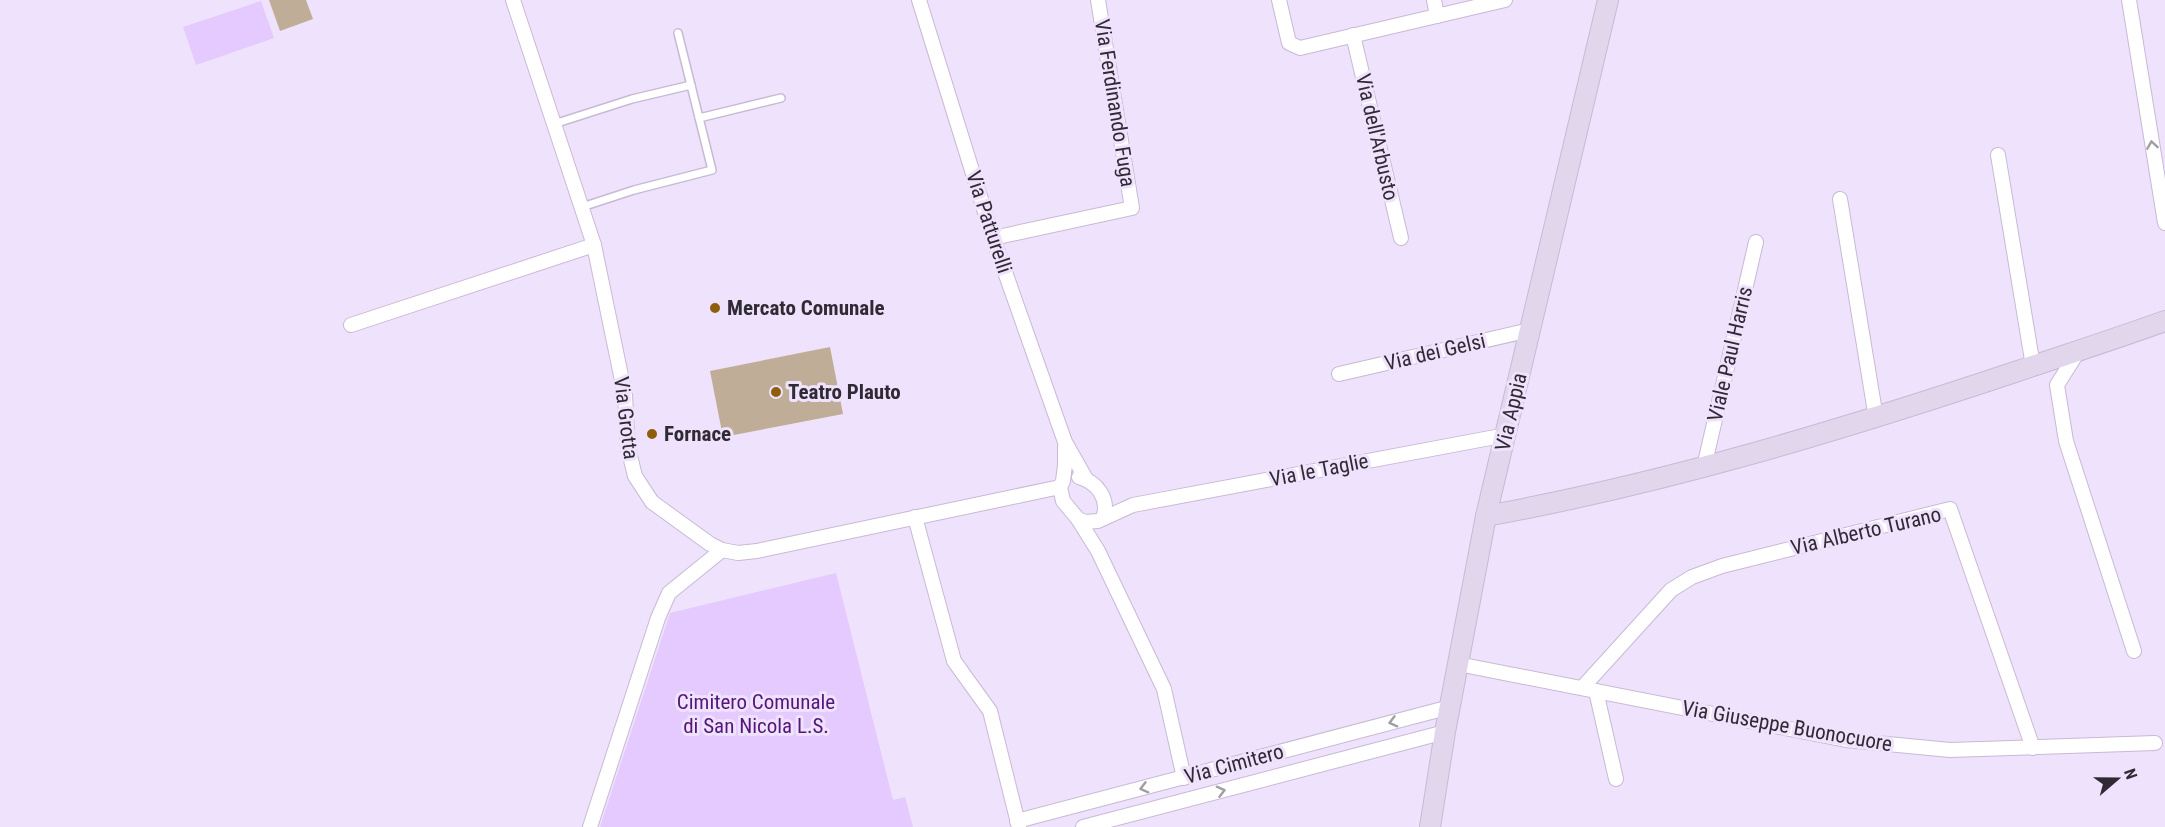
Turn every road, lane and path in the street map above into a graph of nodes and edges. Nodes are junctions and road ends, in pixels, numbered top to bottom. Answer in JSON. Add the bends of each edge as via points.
{"nodes":[{"id":1,"x":513,"y":0,"type":"edge"},
{"id":2,"x":919,"y":0,"type":"edge"},
{"id":3,"x":1098,"y":0,"type":"edge"},
{"id":4,"x":1279,"y":0,"type":"edge"},
{"id":5,"x":1434,"y":0,"type":"edge"},
{"id":6,"x":1505,"y":0,"type":"edge"},
{"id":7,"x":1608,"y":0,"type":"edge"},
{"id":8,"x":2129,"y":0,"type":"edge"},
{"id":9,"x":1437,"y":16,"type":"junction"},
{"id":10,"x":678,"y":33,"type":"dead end"},
{"id":11,"x":1353,"y":35,"type":"junction"},
{"id":12,"x":691,"y":85,"type":"junction"},
{"id":13,"x":781,"y":98,"type":"dead end"},
{"id":14,"x":699,"y":118,"type":"junction"},
{"id":15,"x":554,"y":124,"type":"junction"},
{"id":16,"x":1998,"y":155,"type":"dead end"},
{"id":17,"x":1840,"y":199,"type":"dead end"},
{"id":18,"x":582,"y":207,"type":"junction"},
{"id":19,"x":2165,"y":224,"type":"edge"},
{"id":20,"x":993,"y":238,"type":"junction"},
{"id":21,"x":1401,"y":238,"type":"dead end"},
{"id":22,"x":1756,"y":242,"type":"dead end"},
{"id":23,"x":594,"y":245,"type":"junction"},
{"id":24,"x":2165,"y":321,"type":"edge"},
{"id":25,"x":351,"y":325,"type":"dead end"},
{"id":26,"x":1530,"y":330,"type":"junction"},
{"id":27,"x":2079,"y":350,"type":"junction"},
{"id":28,"x":2033,"y":366,"type":"junction"},
{"id":29,"x":1339,"y":374,"type":"dead end"},
{"id":30,"x":1876,"y":418,"type":"junction"},
{"id":31,"x":1506,"y":435,"type":"junction"},
{"id":32,"x":1065,"y":442,"type":"junction"},
{"id":33,"x":1704,"y":467,"type":"junction"},
{"id":34,"x":1086,"y":479,"type":"junction"},
{"id":35,"x":1062,"y":490,"type":"junction"},
{"id":36,"x":1103,"y":499,"type":"junction"},
{"id":37,"x":1133,"y":505,"type":"junction"},
{"id":38,"x":1486,"y":516,"type":"junction"},
{"id":39,"x":915,"y":517,"type":"junction"},
{"id":40,"x":1078,"y":519,"type":"junction"},
{"id":41,"x":1101,"y":519,"type":"junction"},
{"id":42,"x":722,"y":550,"type":"junction"},
{"id":43,"x":1098,"y":551,"type":"junction"},
{"id":44,"x":2134,"y":651,"type":"dead end"},
{"id":45,"x":1458,"y":664,"type":"junction"},
{"id":46,"x":1589,"y":690,"type":"junction"},
{"id":47,"x":1450,"y":707,"type":"junction"},
{"id":48,"x":1445,"y":732,"type":"junction"},
{"id":49,"x":2155,"y":743,"type":"dead end"},
{"id":50,"x":2032,"y":748,"type":"junction"},
{"id":51,"x":1184,"y":777,"type":"junction"},
{"id":52,"x":1616,"y":779,"type":"dead end"},
{"id":53,"x":1018,"y":824,"type":"edge"},
{"id":54,"x":590,"y":827,"type":"edge"},
{"id":55,"x":1083,"y":827,"type":"edge"},
{"id":56,"x":1430,"y":827,"type":"edge"}],
"edges":[{"from":1,"to":15,"type":"street","name":"Via Grotta"},
{"from":2,"to":20,"type":"street","name":"Via Patturelli"},
{"from":3,"to":20,"type":"street","name":"Via Ferdinando Fuga","via":[[1132,208]]},
{"from":4,"to":11,"type":"street","via":[[1289,43],[1300,48]]},
{"from":5,"to":9,"type":"street"},
{"from":6,"to":9,"type":"street"},
{"from":7,"to":26,"type":"street","name":"Via Appia"},
{"from":19,"to":8,"type":"street","one_way":true},
{"from":9,"to":11,"type":"street"},
{"from":10,"to":12,"type":"lane"},
{"from":11,"to":21,"type":"street","name":"Via dell'Arbusto"},
{"from":12,"to":14,"type":"lane"},
{"from":12,"to":15,"type":"lane"},
{"from":13,"to":14,"type":"lane"},
{"from":14,"to":18,"type":"lane","via":[[712,170]]},
{"from":15,"to":18,"type":"street","name":"Via Grotta"},
{"from":16,"to":28,"type":"street"},
{"from":17,"to":30,"type":"street"},
{"from":18,"to":23,"type":"street","name":"Via Grotta"},
{"from":20,"to":32,"type":"street","name":"Via Patturelli"},
{"from":22,"to":33,"type":"street","name":"Viale Paul Harris"},
{"from":23,"to":25,"type":"street"},
{"from":23,"to":42,"type":"street","name":"Via Grotta","via":[[625,395],[634,476],[665,513]]},
{"from":24,"to":27,"type":"street"},
{"from":26,"to":29,"type":"street","name":"Via dei Gelsi"},
{"from":26,"to":31,"type":"street","name":"Via Appia"},
{"from":27,"to":28,"type":"street"},
{"from":27,"to":44,"type":"street","via":[[2057,385],[2066,441]]},
{"from":28,"to":30,"type":"street"},
{"from":30,"to":33,"type":"street"},
{"from":31,"to":37,"type":"street","name":"Via le Taglie"},
{"from":31,"to":38,"type":"street","name":"Via Appia"},
{"from":32,"to":34,"type":"street","name":"Via Patturelli"},
{"from":32,"to":35,"type":"street","name":"Via Patturelli"},
{"from":33,"to":38,"type":"street","via":[[1609,492]]},
{"from":34,"to":35,"type":"street","via":[[1074,477]]},
{"from":34,"to":36,"type":"street","name":"Via Patturelli","via":[[1096,485]]},
{"from":35,"to":39,"type":"street","name":"Via Grotta"},
{"from":35,"to":40,"type":"street"},
{"from":36,"to":37,"type":"street","name":"Via le Taglie"},
{"from":36,"to":41,"type":"street","via":[[1106,511]]},
{"from":37,"to":41,"type":"street","name":"Via le Taglie"},
{"from":38,"to":45,"type":"street","name":"Via Appia"},
{"from":39,"to":42,"type":"street","name":"Via Grotta","via":[[757,551]]},
{"from":39,"to":53,"type":"street","name":"Via Cimitero","via":[[954,661],[990,711]]},
{"from":40,"to":41,"type":"street"},
{"from":40,"to":43,"type":"street"},
{"from":41,"to":43,"type":"street"},
{"from":42,"to":54,"type":"street","via":[[669,593]]},
{"from":43,"to":51,"type":"street","via":[[1164,689]]},
{"from":45,"to":46,"type":"street","name":"Via Giuseppe Buonocuore"},
{"from":45,"to":47,"type":"street","name":"Via Appia"},
{"from":46,"to":50,"type":"street","name":"Via Giuseppe Buonocuore","via":[[1846,740],[1950,750]]},
{"from":46,"to":50,"type":"street","name":"Via Alberto Turano","via":[[1671,590],[1692,577],[1950,509]]},
{"from":46,"to":52,"type":"street"},
{"from":47,"to":48,"type":"street","name":"Via Appia"},
{"from":47,"to":51,"type":"street","name":"Via Cimitero","one_way":true},
{"from":55,"to":48,"type":"street","name":"Via Cimitero","one_way":true},
{"from":48,"to":56,"type":"street","name":"Via Appia"},
{"from":49,"to":50,"type":"street","name":"Via Giuseppe Buonocuore"},
{"from":51,"to":53,"type":"street","name":"Via Cimitero","one_way":true}]}
